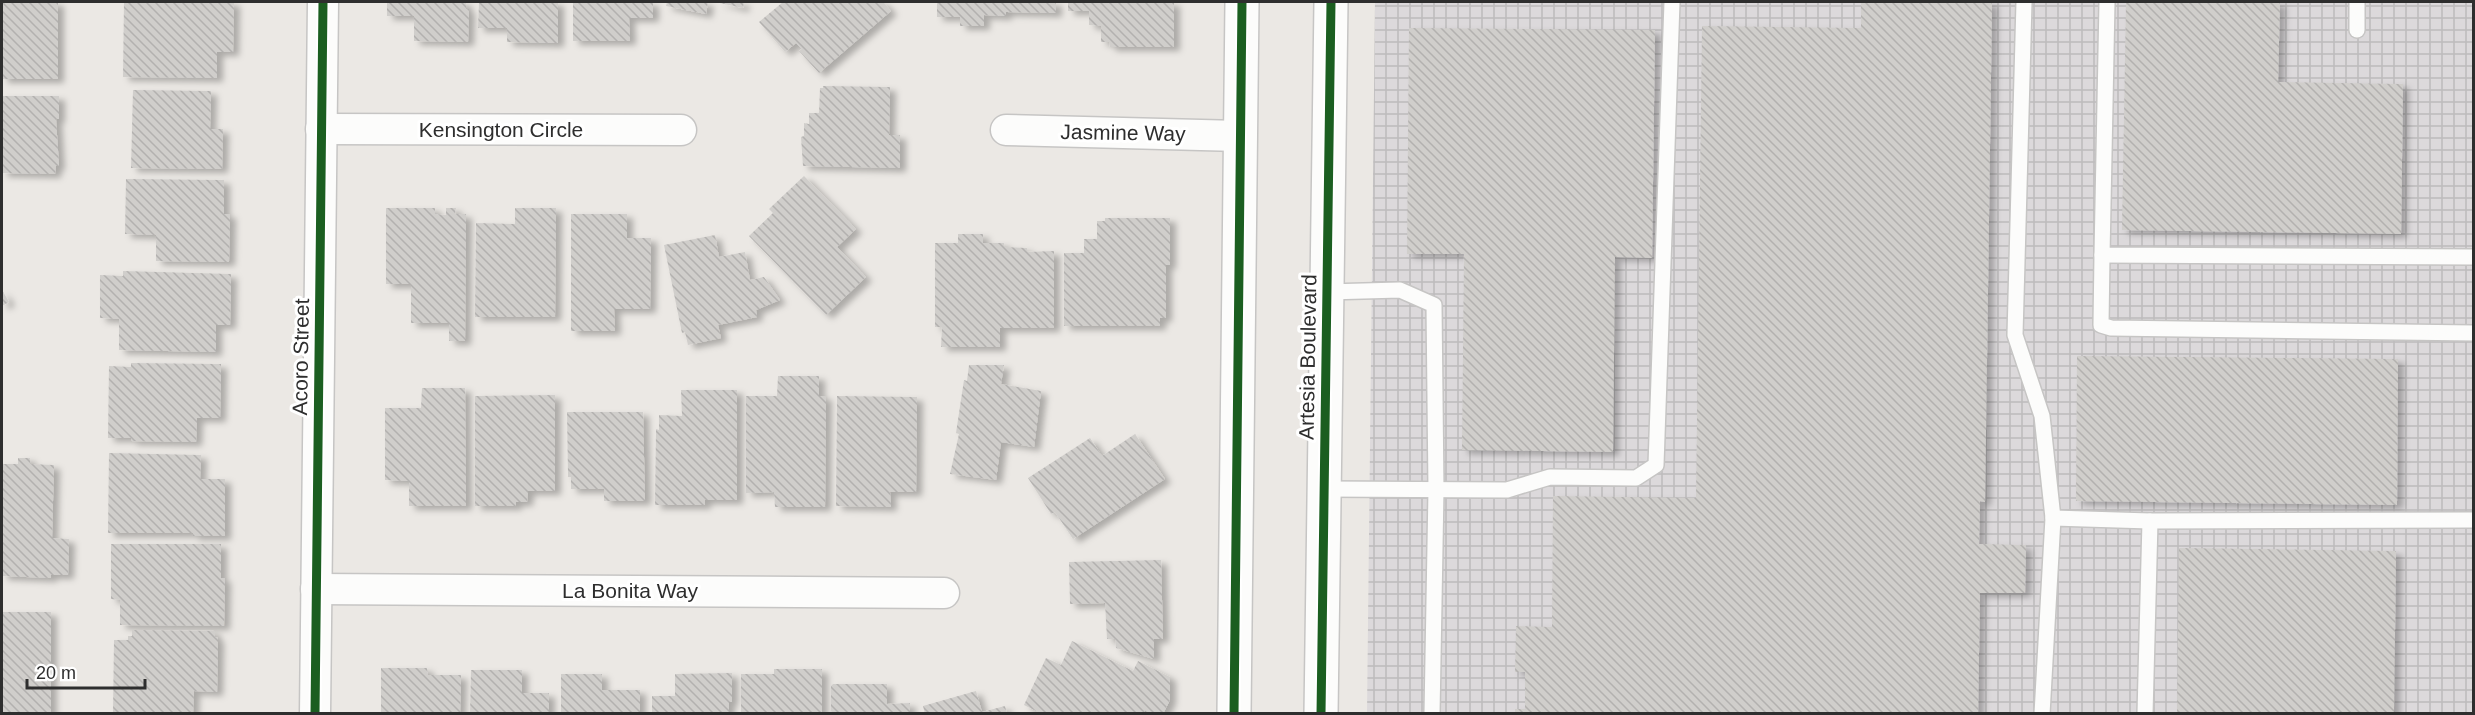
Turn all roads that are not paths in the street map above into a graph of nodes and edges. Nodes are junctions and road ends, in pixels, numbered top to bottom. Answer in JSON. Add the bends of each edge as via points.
{"nodes":[{"id":1,"x":323,"y":2,"type":"edge"},
{"id":2,"x":1242,"y":2,"type":"edge"},
{"id":3,"x":1330,"y":2,"type":"edge"},
{"id":4,"x":1672,"y":2,"type":"edge"},
{"id":5,"x":2024,"y":2,"type":"edge"},
{"id":6,"x":2107,"y":2,"type":"edge"},
{"id":7,"x":2357,"y":2,"type":"edge"},
{"id":8,"x":2357,"y":30,"type":"dead end"},
{"id":9,"x":321,"y":129,"type":"junction"},
{"id":10,"x":681,"y":130,"type":"dead end"},
{"id":11,"x":1006,"y":130,"type":"dead end"},
{"id":12,"x":1240,"y":136,"type":"junction"},
{"id":13,"x":2102,"y":255,"type":"junction"},
{"id":14,"x":2474,"y":257,"type":"edge"},
{"id":15,"x":1327,"y":292,"type":"junction"},
{"id":16,"x":2474,"y":333,"type":"edge"},
{"id":17,"x":1324,"y":489,"type":"junction"},
{"id":18,"x":1436,"y":490,"type":"junction"},
{"id":19,"x":2053,"y":518,"type":"junction"},
{"id":20,"x":2474,"y":520,"type":"edge"},
{"id":21,"x":2150,"y":521,"type":"junction"},
{"id":22,"x":316,"y":589,"type":"junction"},
{"id":23,"x":944,"y":593,"type":"dead end"},
{"id":24,"x":315,"y":714,"type":"edge"},
{"id":25,"x":1234,"y":714,"type":"edge"},
{"id":26,"x":1321,"y":714,"type":"edge"},
{"id":27,"x":1432,"y":714,"type":"edge"},
{"id":28,"x":2043,"y":714,"type":"edge"},
{"id":29,"x":2145,"y":714,"type":"edge"}],
"edges":[{"from":1,"to":9,"type":"street","name":"Acoro Street"},
{"from":2,"to":12,"type":"main road"},
{"from":3,"to":15,"type":"main road","name":"Artesia Boulevard"},
{"from":4,"to":18,"type":"lane","via":[[1656,465],[1636,478],[1550,477],[1507,490]]},
{"from":5,"to":19,"type":"lane","via":[[2015,335],[2042,416]]},
{"from":6,"to":13,"type":"lane"},
{"from":7,"to":8,"type":"lane"},
{"from":9,"to":10,"type":"street","name":"Kensington Circle"},
{"from":9,"to":22,"type":"street","name":"Acoro Street"},
{"from":11,"to":12,"type":"street","name":"Jasmine Way"},
{"from":12,"to":25,"type":"main road"},
{"from":13,"to":14,"type":"lane"},
{"from":13,"to":16,"type":"lane","via":[[2101,325],[2112,328]]},
{"from":15,"to":17,"type":"main road","name":"Artesia Boulevard"},
{"from":15,"to":18,"type":"lane","via":[[1400,290],[1434,305]]},
{"from":17,"to":18,"type":"lane"},
{"from":17,"to":26,"type":"main road","name":"Artesia Boulevard"},
{"from":18,"to":27,"type":"lane"},
{"from":19,"to":21,"type":"lane"},
{"from":19,"to":28,"type":"lane"},
{"from":20,"to":21,"type":"lane"},
{"from":21,"to":29,"type":"lane"},
{"from":22,"to":23,"type":"street","name":"La Bonita Way"},
{"from":22,"to":24,"type":"street","name":"Acoro Street"}]}
